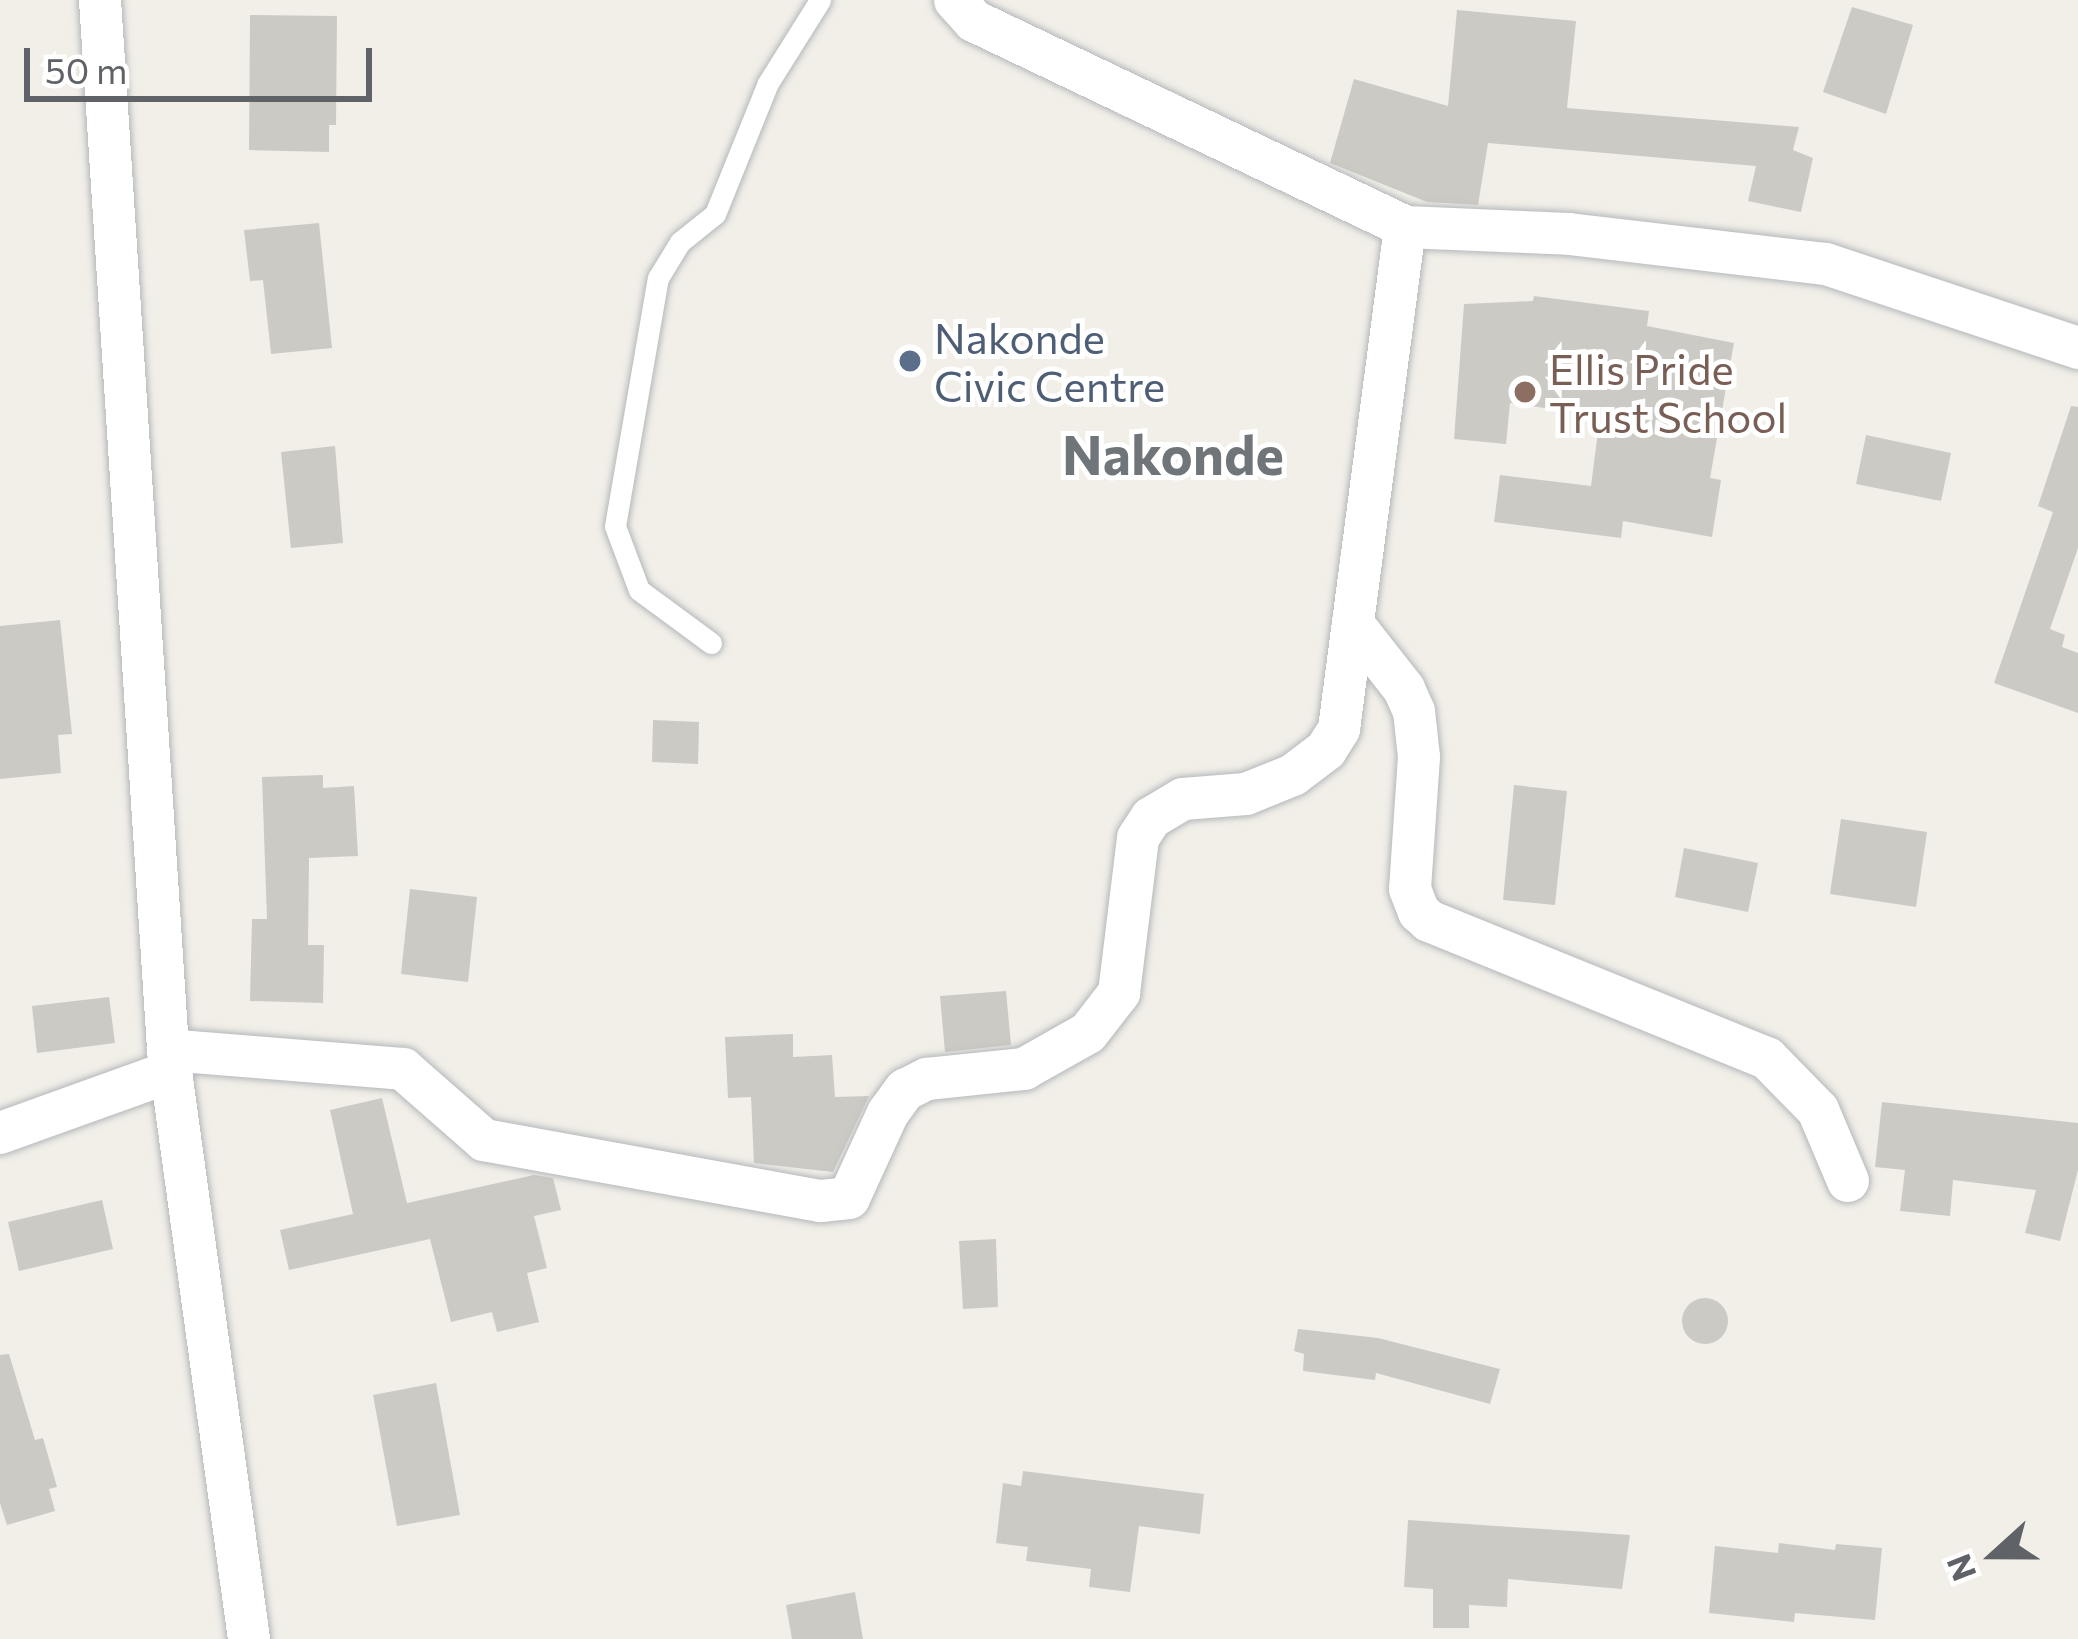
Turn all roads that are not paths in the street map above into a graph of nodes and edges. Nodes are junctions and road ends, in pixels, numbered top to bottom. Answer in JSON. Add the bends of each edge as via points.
{"nodes":[{"id":1,"x":100,"y":0,"type":"edge"},
{"id":2,"x":820,"y":0,"type":"edge"},
{"id":3,"x":955,"y":0,"type":"edge"},
{"id":4,"x":1405,"y":227,"type":"junction"},
{"id":5,"x":2078,"y":347,"type":"edge"},
{"id":6,"x":1353,"y":625,"type":"junction"},
{"id":7,"x":711,"y":643,"type":"dead end"},
{"id":8,"x":170,"y":1060,"type":"junction"},
{"id":9,"x":0,"y":1133,"type":"edge"},
{"id":10,"x":1848,"y":1180,"type":"dead end"},
{"id":11,"x":249,"y":1639,"type":"edge"}],
"edges":[{"from":1,"to":8,"type":"street"},
{"from":2,"to":7,"type":"lane","via":[[767,83],[715,214],[680,242],[658,278],[615,526],[639,590]]},
{"from":3,"to":4,"type":"street","via":[[974,21]]},
{"from":4,"to":5,"type":"street","via":[[1569,234],[1826,264]]},
{"from":4,"to":6,"type":"street"},
{"from":6,"to":8,"type":"street","via":[[1339,729],[1326,750],[1293,775],[1246,794],[1183,799],[1151,818],[1138,838],[1119,993],[1088,1033],[1024,1069],[927,1079],[905,1090],[849,1198],[821,1201],[484,1140],[403,1069]]},
{"from":6,"to":10,"type":"street","via":[[1414,711],[1419,757],[1410,889],[1419,911],[1767,1058],[1819,1110]]},
{"from":8,"to":9,"type":"street"},
{"from":8,"to":11,"type":"street"}]}
